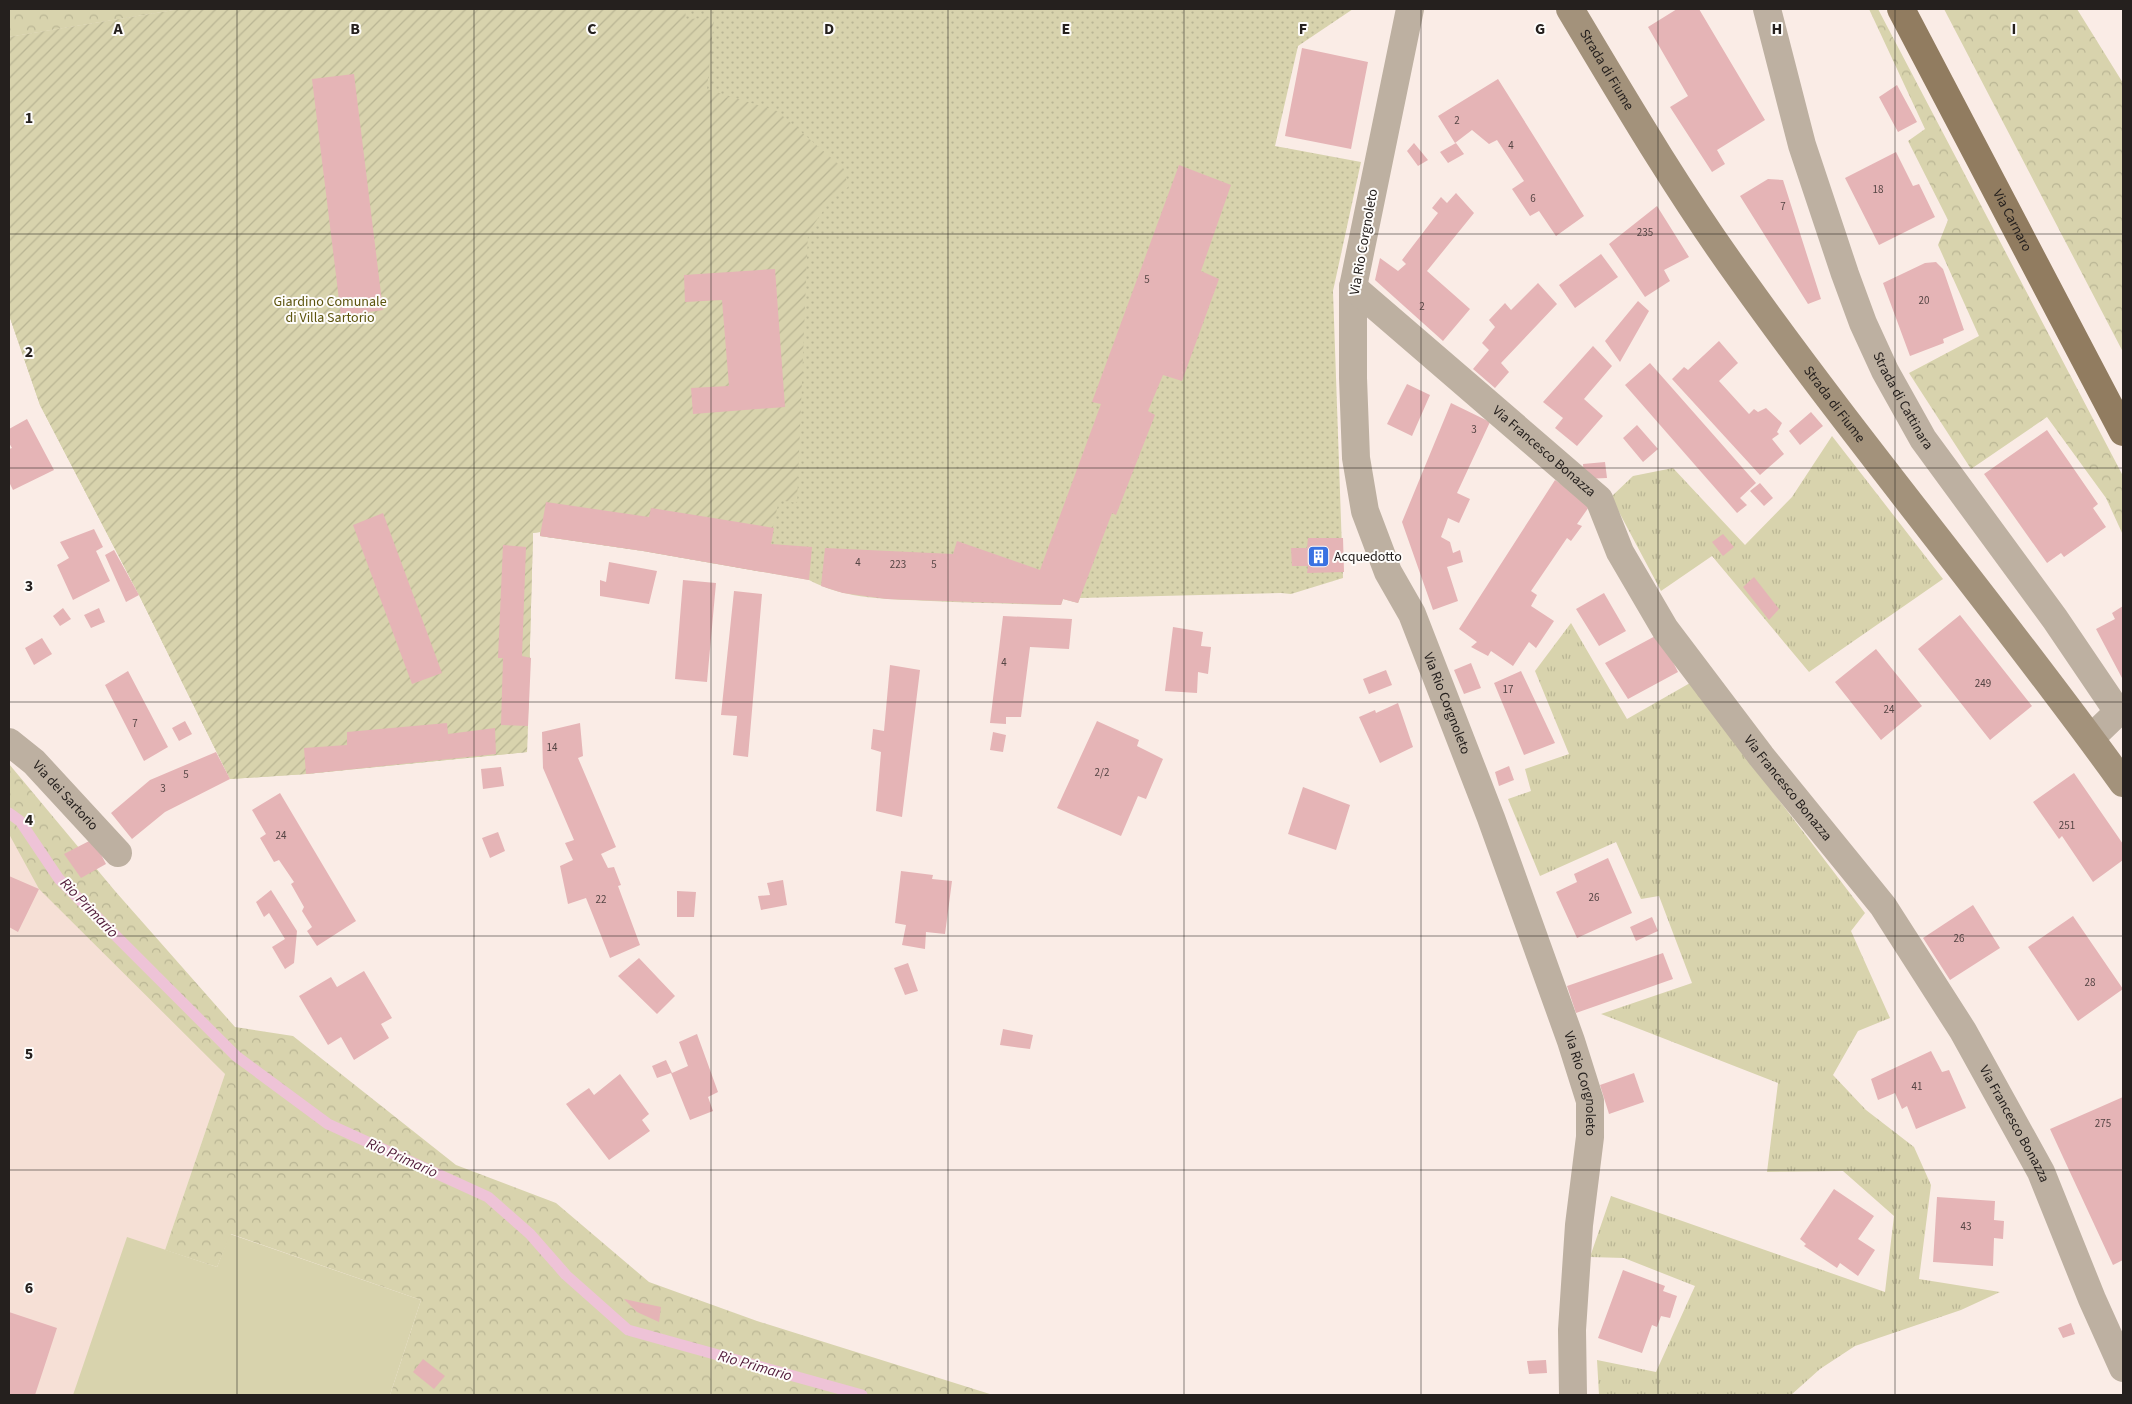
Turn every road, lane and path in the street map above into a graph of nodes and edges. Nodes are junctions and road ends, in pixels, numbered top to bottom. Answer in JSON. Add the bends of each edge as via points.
{"nodes":[{"id":1,"x":1410,"y":9,"type":"edge"},
{"id":2,"x":1570,"y":9,"type":"edge"},
{"id":3,"x":1767,"y":9,"type":"edge"},
{"id":4,"x":1901,"y":9,"type":"edge"},
{"id":5,"x":1353,"y":287,"type":"junction"},
{"id":6,"x":2123,"y":432,"type":"edge"},
{"id":7,"x":2091,"y":738,"type":"junction"},
{"id":8,"x":9,"y":742,"type":"edge"},
{"id":9,"x":2123,"y":783,"type":"edge"},
{"id":10,"x":118,"y":853,"type":"dead end"},
{"id":11,"x":2123,"y":1368,"type":"edge"},
{"id":12,"x":1573,"y":1395,"type":"edge"}],
"edges":[{"from":1,"to":5,"type":"street","name":"Via Rio Corgnoleto"},
{"from":2,"to":7,"type":"main road","name":"Strada di Fiume","via":[[1647,139],[1740,277]]},
{"from":3,"to":7,"type":"street","name":"Strada di Cattinara","via":[[1802,144],[1863,323],[1885,371],[1923,439],[2055,619],[2118,712]]},
{"from":4,"to":6,"type":"main road","name":"Via Carnaro"},
{"from":5,"to":11,"type":"street","name":"Via Francesco Bonazza","via":[[1599,499],[1620,552],[1665,629],[1761,756],[1883,906],[1964,1031],[2041,1172]]},
{"from":5,"to":12,"type":"street","name":"Via Rio Corgnoleto","via":[[1356,458],[1365,511],[1388,572],[1412,614],[1488,809],[1590,1101],[1590,1137],[1579,1226],[1572,1330]]},
{"from":7,"to":9,"type":"main road","name":"Strada di Fiume"},
{"from":8,"to":10,"type":"street","name":"Via dei Sartorio","via":[[34,762]]}]}
